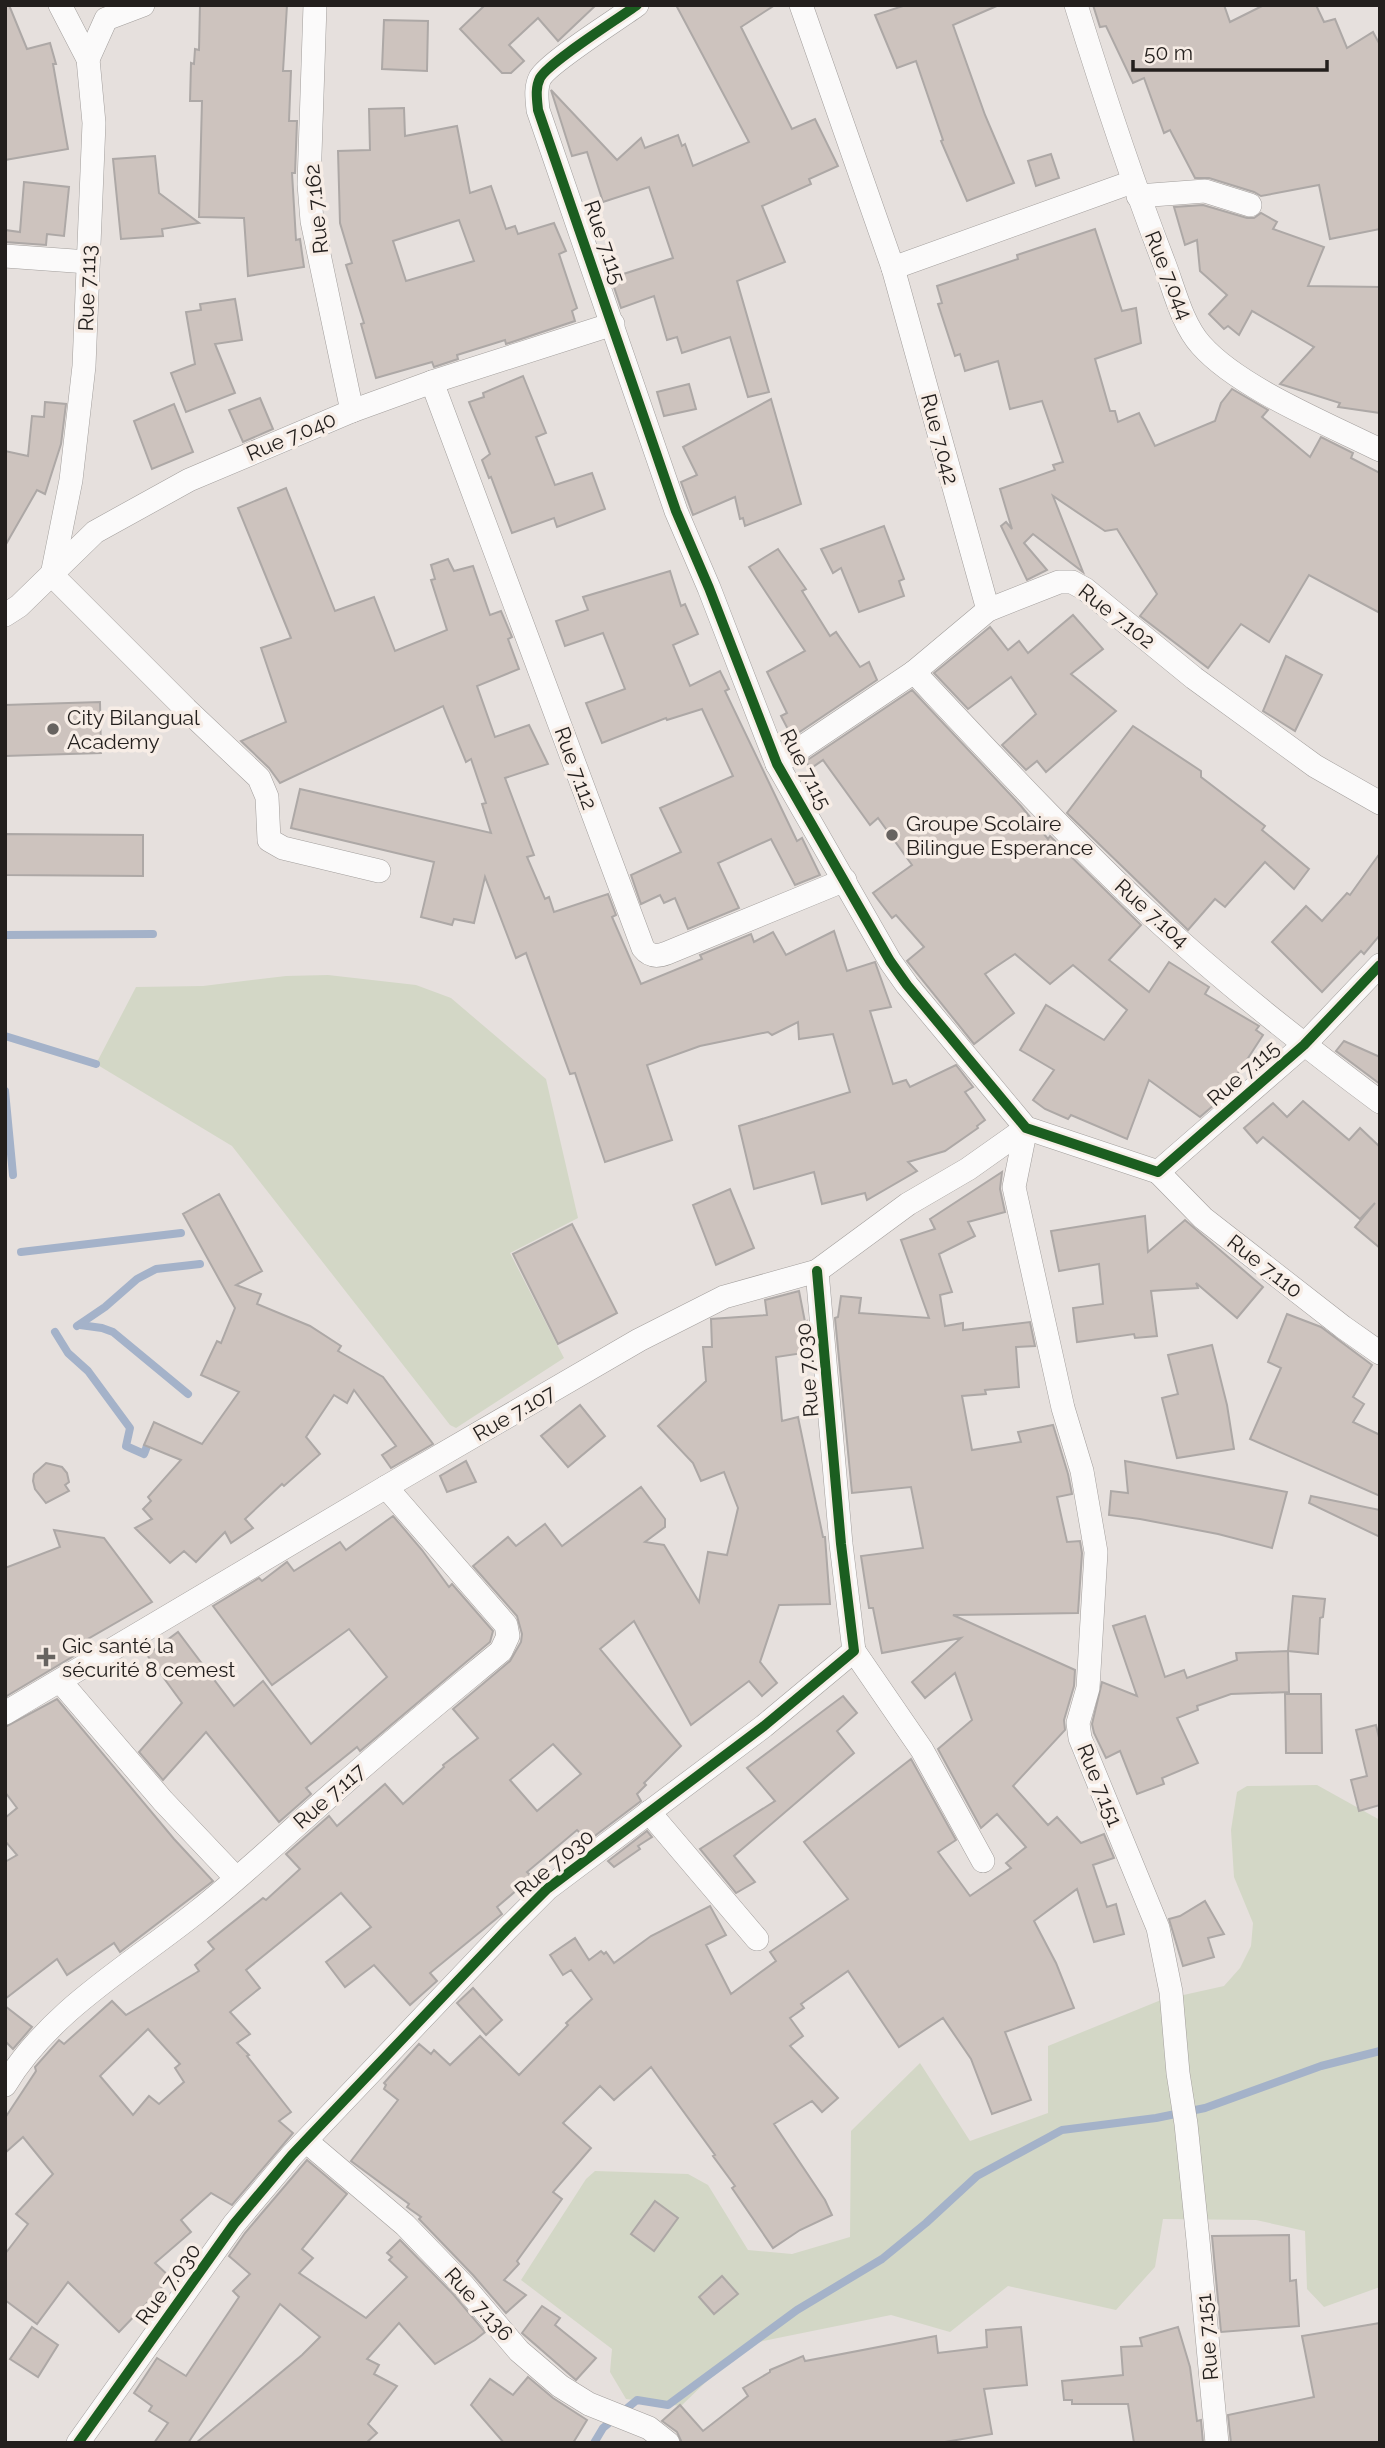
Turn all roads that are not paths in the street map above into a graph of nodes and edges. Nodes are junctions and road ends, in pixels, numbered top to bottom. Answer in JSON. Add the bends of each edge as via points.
{"nodes":[{"id":1,"x":60,"y":5,"type":"edge"},
{"id":2,"x":143,"y":5,"type":"edge"},
{"id":3,"x":315,"y":5,"type":"edge"},
{"id":4,"x":637,"y":5,"type":"edge"},
{"id":5,"x":801,"y":5,"type":"edge"},
{"id":6,"x":1076,"y":5,"type":"edge"},
{"id":7,"x":88,"y":59,"type":"junction"},
{"id":8,"x":1135,"y":189,"type":"junction"},
{"id":9,"x":1250,"y":205,"type":"dead end"},
{"id":10,"x":5,"y":256,"type":"edge"},
{"id":11,"x":89,"y":262,"type":"junction"},
{"id":12,"x":893,"y":268,"type":"junction"},
{"id":13,"x":613,"y":324,"type":"junction"},
{"id":14,"x":432,"y":382,"type":"junction"},
{"id":15,"x":352,"y":411,"type":"junction"},
{"id":16,"x":1380,"y":450,"type":"edge"},
{"id":17,"x":52,"y":575,"type":"junction"},
{"id":18,"x":988,"y":611,"type":"junction"},
{"id":19,"x":5,"y":615,"type":"edge"},
{"id":20,"x":914,"y":672,"type":"junction"},
{"id":21,"x":777,"y":764,"type":"junction"},
{"id":22,"x":1380,"y":803,"type":"edge"},
{"id":23,"x":379,"y":871,"type":"dead end"},
{"id":24,"x":845,"y":880,"type":"junction"},
{"id":25,"x":1380,"y":965,"type":"edge"},
{"id":26,"x":1304,"y":1045,"type":"junction"},
{"id":27,"x":1380,"y":1102,"type":"edge"},
{"id":28,"x":1026,"y":1128,"type":"junction"},
{"id":29,"x":1158,"y":1172,"type":"junction"},
{"id":30,"x":817,"y":1271,"type":"junction"},
{"id":31,"x":1380,"y":1353,"type":"edge"},
{"id":32,"x":386,"y":1487,"type":"junction"},
{"id":33,"x":854,"y":1651,"type":"junction"},
{"id":34,"x":61,"y":1681,"type":"junction"},
{"id":35,"x":5,"y":1713,"type":"edge"},
{"id":36,"x":649,"y":1812,"type":"junction"},
{"id":37,"x":983,"y":1861,"type":"dead end"},
{"id":38,"x":236,"y":1878,"type":"junction"},
{"id":39,"x":757,"y":1939,"type":"dead end"},
{"id":40,"x":5,"y":2085,"type":"edge"},
{"id":41,"x":306,"y":2141,"type":"junction"},
{"id":42,"x":78,"y":2443,"type":"edge"},
{"id":43,"x":668,"y":2443,"type":"edge"},
{"id":44,"x":1217,"y":2443,"type":"edge"}],
"edges":[{"from":1,"to":7,"type":"street","name":"Rue 7.113"},
{"from":2,"to":7,"type":"street","via":[[106,19]]},
{"from":3,"to":15,"type":"street","name":"Rue 7.162","via":[[311,208]]},
{"from":4,"to":13,"type":"street","name":"Rue 7.115","via":[[556,62],[541,76],[536,92],[538,110]]},
{"from":5,"to":12,"type":"street","name":"Rue 7.042"},
{"from":6,"to":8,"type":"street","name":"Rue 7.044"},
{"from":7,"to":11,"type":"street","name":"Rue 7.113","via":[[94,123]]},
{"from":8,"to":9,"type":"street","via":[[1205,191]]},
{"from":8,"to":12,"type":"street"},
{"from":8,"to":16,"type":"street","name":"Rue 7.044","via":[[1184,316],[1200,344],[1262,391]]},
{"from":10,"to":11,"type":"street"},
{"from":11,"to":17,"type":"street","name":"Rue 7.113","via":[[84,366],[71,480]]},
{"from":12,"to":18,"type":"street","name":"Rue 7.042"},
{"from":13,"to":14,"type":"street","name":"Rue 7.040"},
{"from":13,"to":21,"type":"street","name":"Rue 7.115","via":[[676,511]]},
{"from":14,"to":15,"type":"street","name":"Rue 7.040"},
{"from":14,"to":24,"type":"street","name":"Rue 7.112","via":[[643,948],[657,957]]},
{"from":15,"to":17,"type":"street","name":"Rue 7.040","via":[[189,480],[120,517],[85,541]]},
{"from":17,"to":19,"type":"street","name":"Rue 7.040"},
{"from":17,"to":23,"type":"street","via":[[259,778],[267,797],[270,841]]},
{"from":18,"to":20,"type":"street","name":"Rue 7.102"},
{"from":18,"to":22,"type":"street","name":"Rue 7.102","via":[[1059,582],[1072,582],[1315,766]]},
{"from":20,"to":21,"type":"street","name":"Rue 7.102"},
{"from":20,"to":26,"type":"street","name":"Rue 7.104","via":[[1054,821],[1150,914]]},
{"from":21,"to":24,"type":"street","name":"Rue 7.115"},
{"from":24,"to":28,"type":"street","name":"Rue 7.115","via":[[907,985]]},
{"from":25,"to":26,"type":"street","name":"Rue 7.115"},
{"from":26,"to":27,"type":"street","name":"Rue 7.104"},
{"from":26,"to":29,"type":"street","name":"Rue 7.115"},
{"from":28,"to":29,"type":"street"},
{"from":28,"to":30,"type":"street","name":"Rue 7.107","via":[[908,1204]]},
{"from":28,"to":44,"type":"street","name":"Rue 7.151","via":[[1014,1187],[1063,1408],[1082,1471],[1096,1552],[1088,1688],[1078,1723],[1080,1738],[1158,1928],[1171,1992]]},
{"from":29,"to":31,"type":"street","name":"Rue 7.110","via":[[1203,1218]]},
{"from":30,"to":32,"type":"street","name":"Rue 7.107","via":[[712,1303],[639,1340]]},
{"from":30,"to":33,"type":"street","name":"Rue 7.030"},
{"from":32,"to":34,"type":"street","name":"Rue 7.107"},
{"from":32,"to":38,"type":"street","name":"Rue 7.117","via":[[506,1625],[508,1636],[501,1651]]},
{"from":33,"to":36,"type":"street","name":"Rue 7.030"},
{"from":33,"to":37,"type":"street","via":[[922,1750]]},
{"from":34,"to":35,"type":"street","name":"Rue 7.107"},
{"from":34,"to":38,"type":"street"},
{"from":36,"to":39,"type":"street"},
{"from":36,"to":41,"type":"street","name":"Rue 7.030","via":[[547,1889]]},
{"from":38,"to":40,"type":"street","name":"Rue 7.117","via":[[43,2035]]},
{"from":41,"to":42,"type":"street","name":"Rue 7.030","via":[[234,2224]]},
{"from":41,"to":43,"type":"street","name":"Rue 7.136","via":[[405,2225],[519,2351],[560,2386],[589,2404],[649,2428]]}]}
